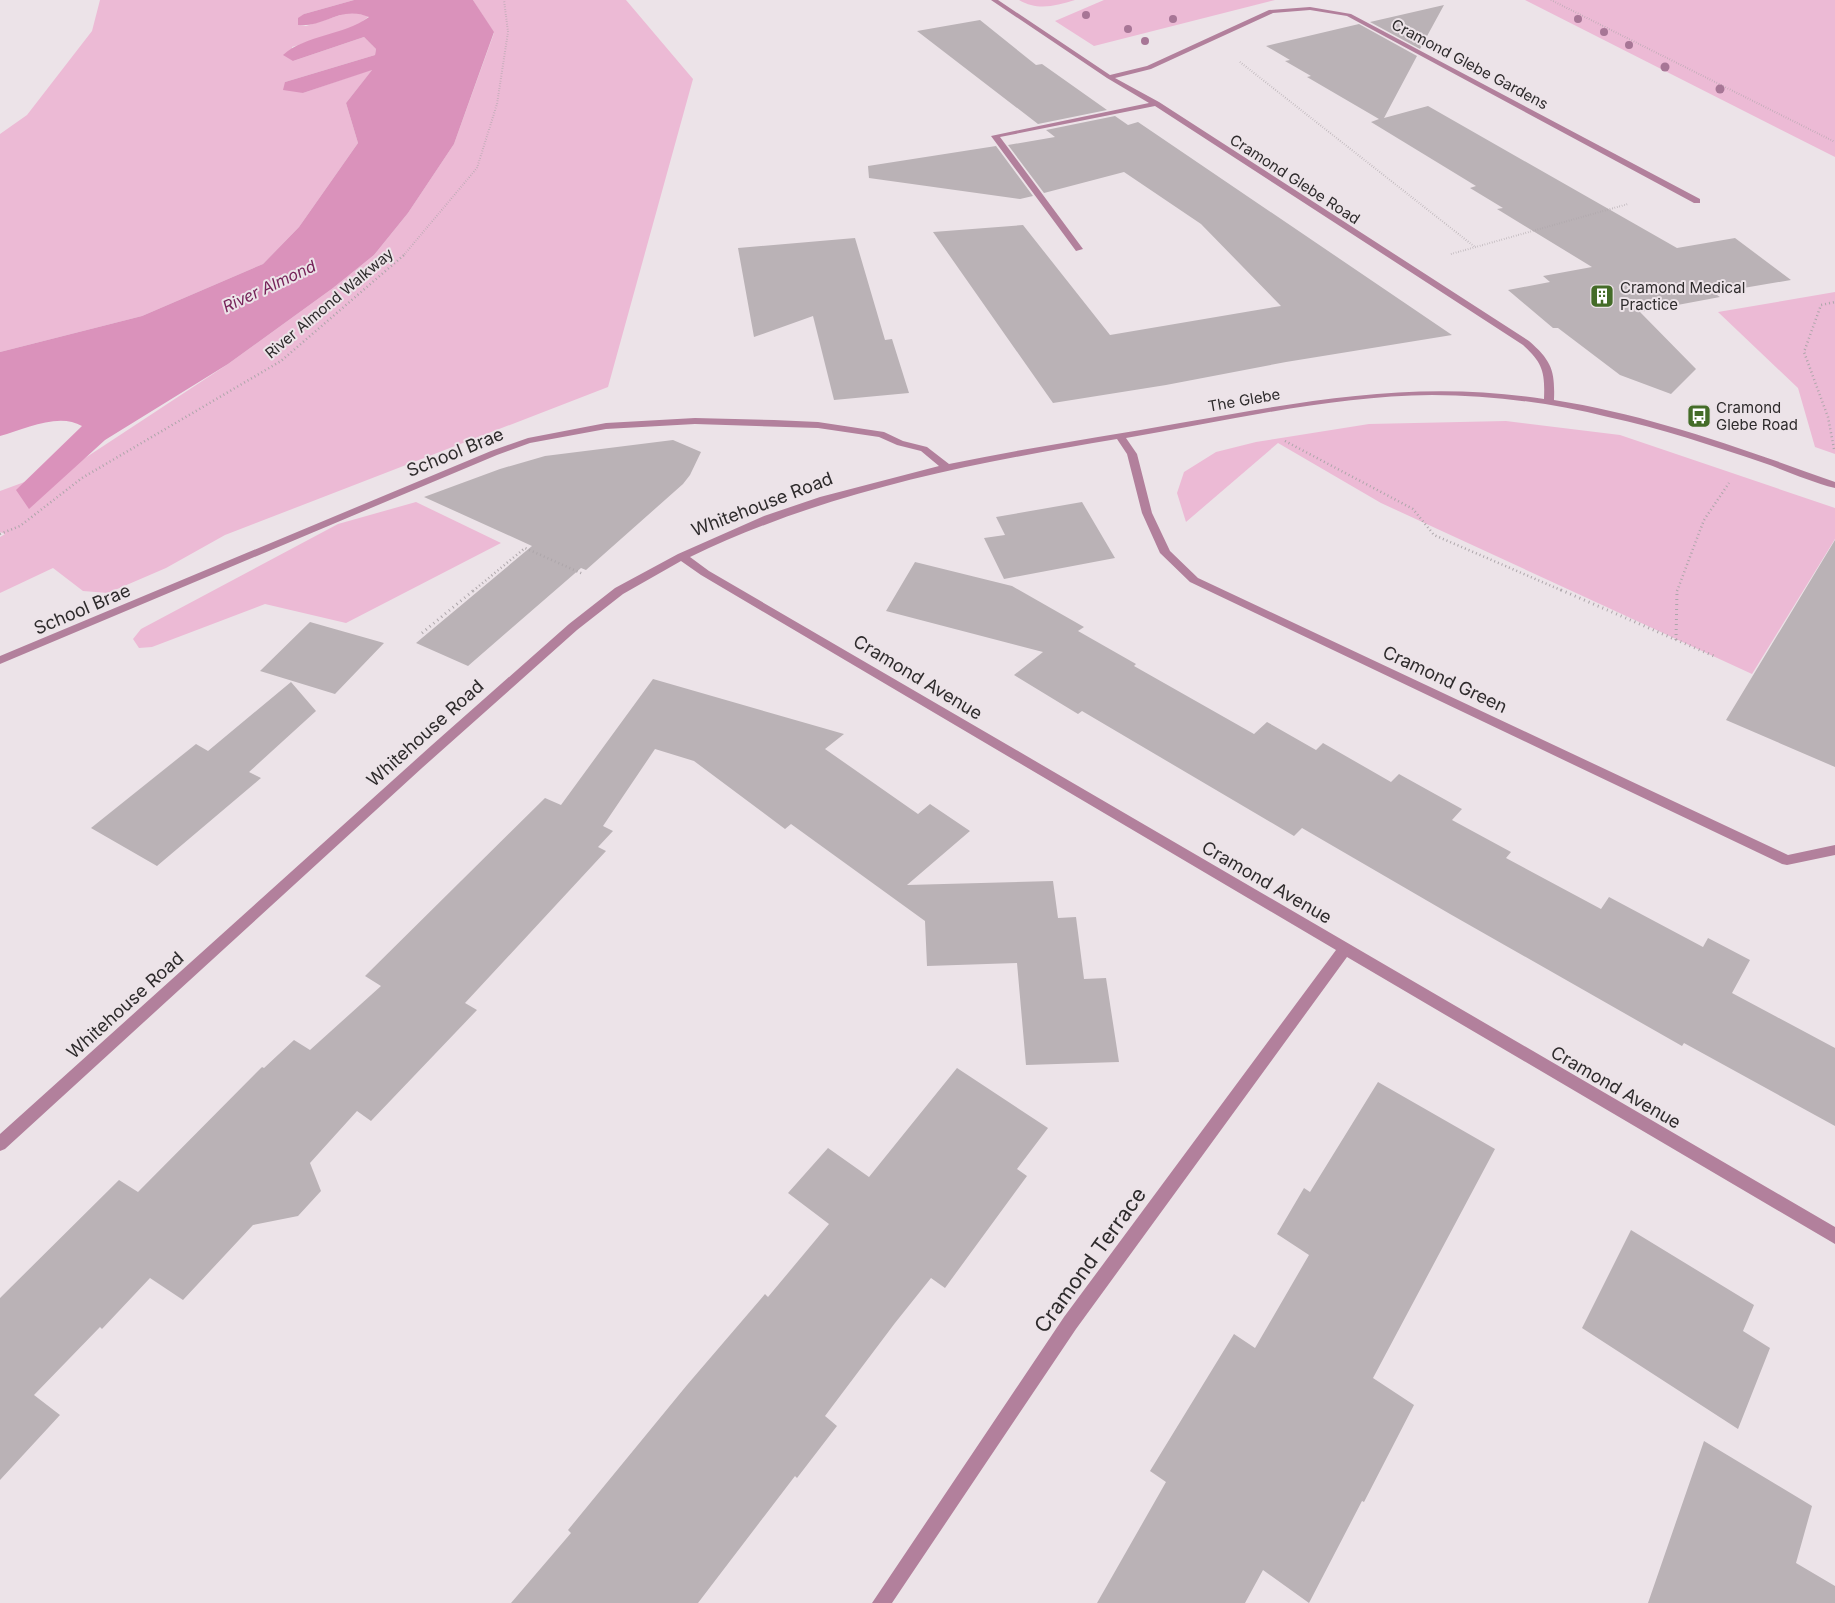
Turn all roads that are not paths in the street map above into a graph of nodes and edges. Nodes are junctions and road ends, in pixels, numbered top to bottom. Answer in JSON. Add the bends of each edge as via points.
{"nodes":[{"id":1,"x":994,"y":0,"type":"edge"},
{"id":2,"x":1109,"y":77,"type":"junction"},
{"id":3,"x":1156,"y":104,"type":"junction"},
{"id":4,"x":1697,"y":201,"type":"dead end"},
{"id":5,"x":1079,"y":249,"type":"dead end"},
{"id":6,"x":1549,"y":401,"type":"junction"},
{"id":7,"x":1120,"y":436,"type":"junction"},
{"id":8,"x":945,"y":466,"type":"junction"},
{"id":9,"x":1835,"y":485,"type":"edge"},
{"id":10,"x":682,"y":556,"type":"junction"},
{"id":11,"x":0,"y":660,"type":"edge"},
{"id":12,"x":1835,"y":850,"type":"edge"},
{"id":13,"x":1344,"y":950,"type":"junction"},
{"id":14,"x":0,"y":1144,"type":"edge"},
{"id":15,"x":1835,"y":1236,"type":"edge"},
{"id":16,"x":880,"y":1603,"type":"edge"}],
"edges":[{"from":1,"to":2,"type":"street","name":"Cramond Glebe Road"},
{"from":2,"to":3,"type":"street","name":"Cramond Glebe Road"},
{"from":2,"to":4,"type":"street","name":"Cramond Glebe Gardens","via":[[1149,68],[1272,11],[1292,7],[1321,8],[1350,15]]},
{"from":3,"to":5,"type":"street","via":[[996,136]]},
{"from":3,"to":6,"type":"street","name":"Cramond Glebe Road","via":[[1526,343],[1542,356],[1550,372]]},
{"from":6,"to":7,"type":"street","name":"The Glebe","via":[[1469,393],[1399,393],[1329,401]]},
{"from":6,"to":9,"type":"street","name":"The Glebe","via":[[1642,420]]},
{"from":7,"to":8,"type":"street","name":"The Glebe"},
{"from":7,"to":12,"type":"street","name":"Cramond Green","via":[[1132,454],[1147,513],[1165,554],[1194,580],[1787,860]]},
{"from":8,"to":10,"type":"street","name":"Whitehouse Road","via":[[821,499]]},
{"from":8,"to":11,"type":"street","name":"School Brae","via":[[924,449],[881,434],[818,425],[656,422],[567,432],[494,453]]},
{"from":10,"to":13,"type":"street","name":"Cramond Avenue","via":[[705,573]]},
{"from":10,"to":14,"type":"street","name":"Whitehouse Road","via":[[621,590],[585,617],[447,737]]},
{"from":13,"to":15,"type":"street","name":"Cramond Avenue"},
{"from":13,"to":16,"type":"street","name":"Cramond Terrace","via":[[1070,1322]]}]}
